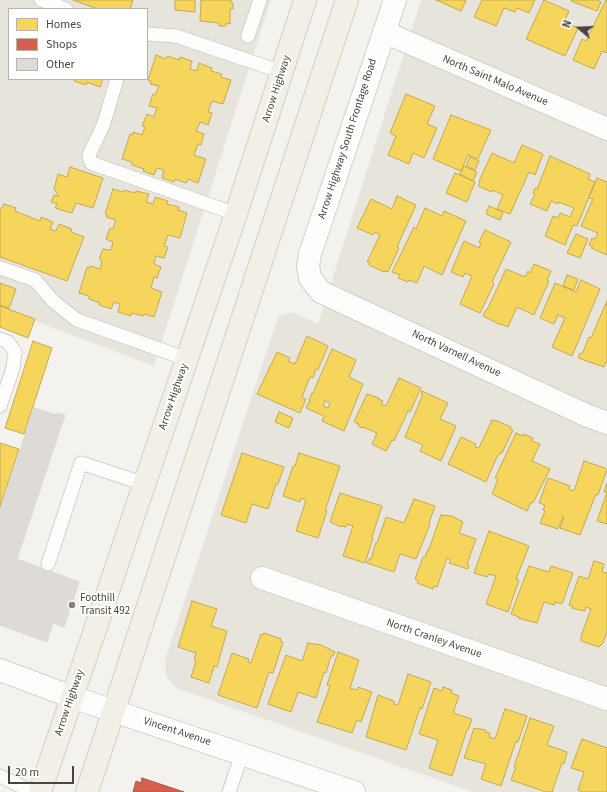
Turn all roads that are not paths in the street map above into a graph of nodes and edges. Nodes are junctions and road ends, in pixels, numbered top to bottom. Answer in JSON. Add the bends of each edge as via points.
{"nodes":[{"id":1,"x":41,"y":0,"type":"edge"},
{"id":2,"x":260,"y":0,"type":"edge"},
{"id":3,"x":305,"y":0,"type":"edge"},
{"id":4,"x":347,"y":0,"type":"edge"},
{"id":5,"x":395,"y":0,"type":"edge"},
{"id":6,"x":63,"y":8,"type":"edge"},
{"id":7,"x":384,"y":32,"type":"junction"},
{"id":8,"x":148,"y":34,"type":"edge"},
{"id":9,"x":248,"y":36,"type":"dead end"},
{"id":10,"x":282,"y":72,"type":"junction"},
{"id":11,"x":117,"y":80,"type":"edge"},
{"id":12,"x":607,"y":129,"type":"edge"},
{"id":13,"x":236,"y":214,"type":"junction"},
{"id":14,"x":0,"y":268,"type":"edge"},
{"id":15,"x":310,"y":278,"type":"joint"},
{"id":16,"x":0,"y":339,"type":"edge"},
{"id":17,"x":187,"y":360,"type":"junction"},
{"id":18,"x":0,"y":406,"type":"edge"},
{"id":19,"x":607,"y":422,"type":"edge"},
{"id":20,"x":145,"y":484,"type":"junction"},
{"id":21,"x":48,"y":564,"type":"dead end"},
{"id":22,"x":262,"y":578,"type":"dead end"},
{"id":23,"x":0,"y":670,"type":"edge"},
{"id":24,"x":72,"y":697,"type":"junction"},
{"id":25,"x":607,"y":699,"type":"edge"},
{"id":26,"x":114,"y":711,"type":"junction"},
{"id":27,"x":242,"y":754,"type":"junction"},
{"id":28,"x":0,"y":776,"type":"edge"},
{"id":29,"x":33,"y":792,"type":"edge"},
{"id":30,"x":40,"y":792,"type":"edge"},
{"id":31,"x":87,"y":792,"type":"edge"},
{"id":32,"x":229,"y":792,"type":"edge"},
{"id":33,"x":354,"y":792,"type":"edge"}],
"edges":[{"from":1,"to":6,"type":"lane"},
{"from":2,"to":9,"type":"lane"},
{"from":3,"to":10,"type":"main road","name":"Arrow Highway"},
{"from":4,"to":26,"type":"main road"},
{"from":5,"to":7,"type":"street","name":"Arrow Highway South Frontage Road"},
{"from":7,"to":12,"type":"street","name":"North Saint Malo Avenue"},
{"from":7,"to":15,"type":"street","name":"Arrow Highway South Frontage Road","via":[[310,254]]},
{"from":8,"to":10,"type":"lane","via":[[176,36]]},
{"from":10,"to":13,"type":"main road","name":"Arrow Highway"},
{"from":11,"to":13,"type":"lane","via":[[103,126],[89,155],[91,163]]},
{"from":13,"to":17,"type":"main road","name":"Arrow Highway"},
{"from":14,"to":17,"type":"lane","via":[[35,280],[54,302],[76,320]]},
{"from":15,"to":19,"type":"street","name":"North Varnell Avenue","via":[[321,292],[588,416]]},
{"from":16,"to":18,"type":"lane","via":[[8,342],[15,352],[13,368]]},
{"from":17,"to":20,"type":"main road","name":"Arrow Highway"},
{"from":20,"to":21,"type":"lane","via":[[81,463]]},
{"from":20,"to":24,"type":"main road","name":"Arrow Highway"},
{"from":22,"to":25,"type":"street","name":"North Cranley Avenue"},
{"from":23,"to":24,"type":"street","name":"Vincent Avenue"},
{"from":24,"to":26,"type":"street","name":"Vincent Avenue"},
{"from":24,"to":30,"type":"main road","name":"Arrow Highway"},
{"from":26,"to":27,"type":"street","name":"Vincent Avenue"},
{"from":26,"to":31,"type":"main road"},
{"from":27,"to":32,"type":"lane"},
{"from":27,"to":33,"type":"street","name":"Vincent Avenue"},
{"from":28,"to":29,"type":"lane"}]}
